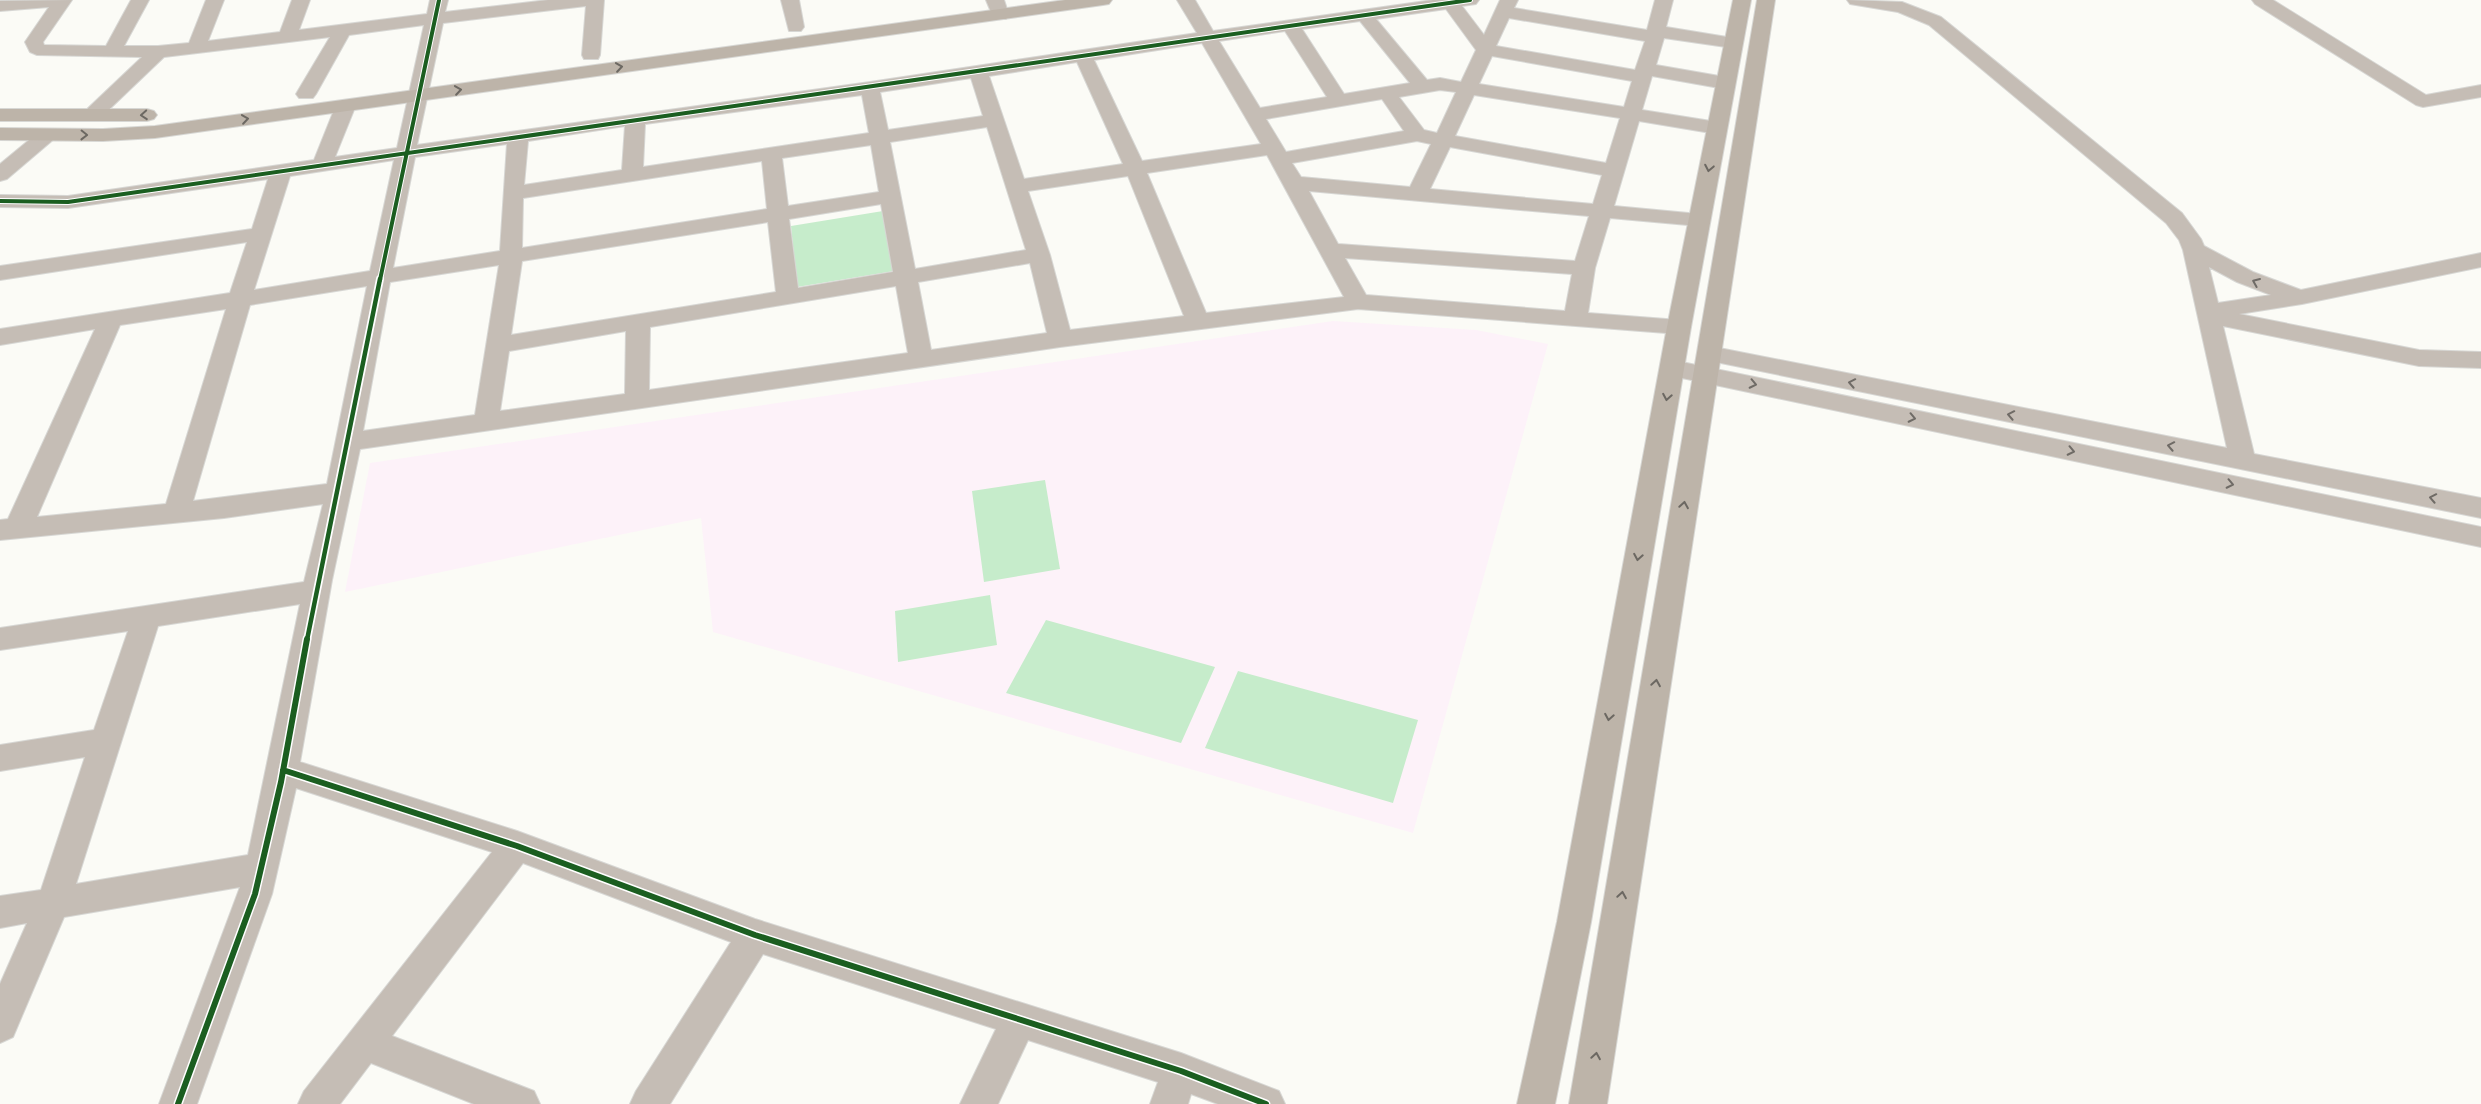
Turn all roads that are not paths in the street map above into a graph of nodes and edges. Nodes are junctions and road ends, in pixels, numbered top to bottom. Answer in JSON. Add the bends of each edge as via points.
{"nodes":[{"id":1,"x":63,"y":0,"type":"edge"},
{"id":2,"x":140,"y":0,"type":"edge"},
{"id":3,"x":215,"y":0,"type":"edge"},
{"id":4,"x":301,"y":0,"type":"edge"},
{"id":5,"x":593,"y":0,"type":"edge"},
{"id":6,"x":790,"y":0,"type":"edge"},
{"id":7,"x":1103,"y":0,"type":"edge"},
{"id":8,"x":1186,"y":0,"type":"edge"},
{"id":9,"x":1470,"y":0,"type":"edge"},
{"id":10,"x":1664,"y":0,"type":"edge"},
{"id":11,"x":1742,"y":0,"type":"edge"},
{"id":12,"x":1766,"y":0,"type":"edge"},
{"id":13,"x":1856,"y":0,"type":"edge"},
{"id":14,"x":2261,"y":0,"type":"edge"},
{"id":15,"x":1449,"y":2,"type":"edge"},
{"id":16,"x":995,"y":5,"type":"edge"},
{"id":17,"x":0,"y":6,"type":"edge"},
{"id":18,"x":1507,"y":6,"type":"edge"},
{"id":19,"x":437,"y":9,"type":"edge"},
{"id":20,"x":1365,"y":16,"type":"junction"},
{"id":21,"x":1291,"y":26,"type":"junction"},
{"id":22,"x":795,"y":27,"type":"junction"},
{"id":23,"x":342,"y":31,"type":"junction"},
{"id":24,"x":1656,"y":34,"type":"junction"},
{"id":25,"x":1208,"y":37,"type":"junction"},
{"id":26,"x":287,"y":38,"type":"junction"},
{"id":27,"x":1733,"y":43,"type":"junction"},
{"id":28,"x":196,"y":48,"type":"junction"},
{"id":29,"x":1486,"y":50,"type":"junction"},
{"id":30,"x":112,"y":51,"type":"junction"},
{"id":31,"x":158,"y":52,"type":"junction"},
{"id":32,"x":591,"y":55,"type":"junction"},
{"id":33,"x":1083,"y":56,"type":"junction"},
{"id":34,"x":978,"y":72,"type":"junction"},
{"id":35,"x":1643,"y":73,"type":"junction"},
{"id":36,"x":1725,"y":83,"type":"junction"},
{"id":37,"x":1422,"y":86,"type":"junction"},
{"id":38,"x":421,"y":87,"type":"junction"},
{"id":39,"x":870,"y":88,"type":"junction"},
{"id":40,"x":1469,"y":88,"type":"junction"},
{"id":41,"x":1386,"y":92,"type":"junction"},
{"id":42,"x":2481,"y":92,"type":"edge"},
{"id":43,"x":306,"y":94,"type":"junction"},
{"id":44,"x":1338,"y":100,"type":"junction"},
{"id":45,"x":346,"y":105,"type":"junction"},
{"id":46,"x":0,"y":115,"type":"edge"},
{"id":47,"x":1254,"y":115,"type":"junction"},
{"id":48,"x":1630,"y":115,"type":"junction"},
{"id":49,"x":91,"y":116,"type":"junction"},
{"id":50,"x":635,"y":119,"type":"junction"},
{"id":51,"x":995,"y":120,"type":"junction"},
{"id":52,"x":1717,"y":128,"type":"junction"},
{"id":53,"x":0,"y":134,"type":"edge"},
{"id":54,"x":46,"y":135,"type":"junction"},
{"id":55,"x":1417,"y":135,"type":"junction"},
{"id":56,"x":518,"y":136,"type":"junction"},
{"id":57,"x":881,"y":137,"type":"junction"},
{"id":58,"x":1445,"y":140,"type":"junction"},
{"id":59,"x":404,"y":154,"type":"junction"},
{"id":60,"x":771,"y":154,"type":"junction"},
{"id":61,"x":1277,"y":154,"type":"junction"},
{"id":62,"x":322,"y":165,"type":"junction"},
{"id":63,"x":1135,"y":169,"type":"junction"},
{"id":64,"x":282,"y":170,"type":"junction"},
{"id":65,"x":1614,"y":171,"type":"junction"},
{"id":66,"x":0,"y":175,"type":"edge"},
{"id":67,"x":632,"y":175,"type":"junction"},
{"id":68,"x":1294,"y":183,"type":"junction"},
{"id":69,"x":1018,"y":186,"type":"junction"},
{"id":70,"x":513,"y":193,"type":"junction"},
{"id":71,"x":1417,"y":195,"type":"junction"},
{"id":72,"x":892,"y":196,"type":"junction"},
{"id":73,"x":0,"y":201,"type":"edge"},
{"id":74,"x":1602,"y":210,"type":"junction"},
{"id":75,"x":779,"y":213,"type":"junction"},
{"id":76,"x":1699,"y":220,"type":"junction"},
{"id":77,"x":260,"y":234,"type":"junction"},
{"id":78,"x":1331,"y":250,"type":"junction"},
{"id":79,"x":2194,"y":250,"type":"junction"},
{"id":80,"x":1039,"y":255,"type":"junction"},
{"id":81,"x":511,"y":258,"type":"junction"},
{"id":82,"x":2481,"y":260,"type":"edge"},
{"id":83,"x":1584,"y":268,"type":"junction"},
{"id":84,"x":0,"y":273,"type":"edge"},
{"id":85,"x":906,"y":276,"type":"junction"},
{"id":86,"x":381,"y":278,"type":"junction"},
{"id":87,"x":788,"y":296,"type":"junction"},
{"id":88,"x":2302,"y":298,"type":"junction"},
{"id":89,"x":240,"y":299,"type":"junction"},
{"id":90,"x":1358,"y":302,"type":"junction"},
{"id":91,"x":2208,"y":313,"type":"junction"},
{"id":92,"x":110,"y":320,"type":"junction"},
{"id":93,"x":1575,"y":320,"type":"junction"},
{"id":94,"x":1198,"y":321,"type":"junction"},
{"id":95,"x":638,"y":322,"type":"junction"},
{"id":96,"x":1679,"y":327,"type":"junction"},
{"id":97,"x":0,"y":337,"type":"edge"},
{"id":98,"x":1060,"y":339,"type":"junction"},
{"id":99,"x":498,"y":345,"type":"junction"},
{"id":100,"x":921,"y":359,"type":"junction"},
{"id":101,"x":2481,"y":360,"type":"edge"},
{"id":102,"x":1707,"y":364,"type":"junction"},
{"id":103,"x":1672,"y":368,"type":"junction"},
{"id":104,"x":637,"y":400,"type":"junction"},
{"id":105,"x":486,"y":422,"type":"junction"},
{"id":106,"x":348,"y":442,"type":"junction"},
{"id":107,"x":2243,"y":461,"type":"junction"},
{"id":108,"x":339,"y":492,"type":"junction"},
{"id":109,"x":2481,"y":508,"type":"edge"},
{"id":110,"x":177,"y":512,"type":"junction"},
{"id":111,"x":9,"y":529,"type":"edge"},
{"id":112,"x":2481,"y":537,"type":"edge"},
{"id":113,"x":316,"y":591,"type":"junction"},
{"id":114,"x":147,"y":617,"type":"junction"},
{"id":115,"x":0,"y":639,"type":"edge"},
{"id":116,"x":107,"y":741,"type":"junction"},
{"id":117,"x":0,"y":758,"type":"edge"},
{"id":118,"x":283,"y":770,"type":"junction"},
{"id":119,"x":517,"y":846,"type":"junction"},
{"id":120,"x":262,"y":868,"type":"junction"},
{"id":121,"x":53,"y":903,"type":"junction"},
{"id":122,"x":0,"y":912,"type":"edge"},
{"id":123,"x":1574,"y":922,"type":"junction"},
{"id":124,"x":755,"y":935,"type":"junction"},
{"id":125,"x":1615,"y":936,"type":"junction"},
{"id":126,"x":1018,"y":1020,"type":"junction"},
{"id":127,"x":0,"y":1025,"type":"edge"},
{"id":128,"x":365,"y":1043,"type":"junction"},
{"id":129,"x":1175,"y":1088,"type":"edge"},
{"id":130,"x":178,"y":1104,"type":"edge"},
{"id":131,"x":317,"y":1104,"type":"edge"},
{"id":132,"x":521,"y":1104,"type":"edge"},
{"id":133,"x":649,"y":1104,"type":"edge"},
{"id":134,"x":979,"y":1104,"type":"edge"},
{"id":135,"x":1266,"y":1104,"type":"edge"},
{"id":136,"x":1536,"y":1104,"type":"edge"},
{"id":137,"x":1588,"y":1104,"type":"edge"}],
"edges":[{"from":1,"to":17,"type":"street"},
{"from":1,"to":30,"type":"street","via":[[34,42],[36,48],[44,51]]},
{"from":2,"to":30,"type":"street"},
{"from":3,"to":28,"type":"street"},
{"from":4,"to":26,"type":"street"},
{"from":5,"to":19,"type":"street"},
{"from":5,"to":32,"type":"street"},
{"from":6,"to":22,"type":"street"},
{"from":7,"to":16,"type":"main road"},
{"from":8,"to":25,"type":"street"},
{"from":9,"to":15,"type":"street"},
{"from":10,"to":24,"type":"street"},
{"from":11,"to":27,"type":"main road"},
{"from":12,"to":102,"type":"main road"},
{"from":13,"to":79,"type":"street","via":[[1914,11],[1943,26],[2164,208],[2183,228]]},
{"from":14,"to":42,"type":"street","via":[[2423,101]]},
{"from":15,"to":20,"type":"street"},
{"from":15,"to":29,"type":"street"},
{"from":16,"to":22,"type":"main road"},
{"from":38,"to":16,"type":"main road","one_way":true},
{"from":18,"to":24,"type":"street"},
{"from":18,"to":29,"type":"street"},
{"from":19,"to":23,"type":"street"},
{"from":19,"to":38,"type":"street"},
{"from":20,"to":21,"type":"street"},
{"from":20,"to":37,"type":"street"},
{"from":21,"to":25,"type":"street"},
{"from":21,"to":44,"type":"street"},
{"from":22,"to":32,"type":"main road"},
{"from":23,"to":26,"type":"street"},
{"from":23,"to":43,"type":"street"},
{"from":24,"to":27,"type":"street"},
{"from":24,"to":35,"type":"street"},
{"from":25,"to":33,"type":"street"},
{"from":25,"to":47,"type":"street"},
{"from":26,"to":28,"type":"street"},
{"from":27,"to":36,"type":"main road"},
{"from":28,"to":31,"type":"street"},
{"from":29,"to":35,"type":"street"},
{"from":29,"to":40,"type":"street"},
{"from":30,"to":31,"type":"street"},
{"from":31,"to":49,"type":"street"},
{"from":32,"to":38,"type":"main road"},
{"from":33,"to":34,"type":"street"},
{"from":33,"to":63,"type":"street"},
{"from":34,"to":39,"type":"street"},
{"from":34,"to":51,"type":"street"},
{"from":35,"to":36,"type":"street"},
{"from":35,"to":48,"type":"street"},
{"from":36,"to":52,"type":"main road"},
{"from":37,"to":40,"type":"street"},
{"from":37,"to":41,"type":"street"},
{"from":38,"to":43,"type":"main road"},
{"from":38,"to":45,"type":"main road"},
{"from":38,"to":59,"type":"street"},
{"from":39,"to":50,"type":"street"},
{"from":39,"to":57,"type":"street"},
{"from":40,"to":48,"type":"street"},
{"from":40,"to":58,"type":"street"},
{"from":41,"to":44,"type":"street"},
{"from":41,"to":55,"type":"street"},
{"from":43,"to":49,"type":"main road","one_way":true,"via":[[162,114]]},
{"from":44,"to":47,"type":"street"},
{"from":54,"to":45,"type":"main road","one_way":true,"via":[[127,135]]},
{"from":45,"to":62,"type":"street"},
{"from":46,"to":49,"type":"main road"},
{"from":47,"to":61,"type":"street"},
{"from":48,"to":52,"type":"street"},
{"from":48,"to":65,"type":"street"},
{"from":50,"to":56,"type":"street"},
{"from":50,"to":67,"type":"street"},
{"from":51,"to":57,"type":"street"},
{"from":51,"to":69,"type":"street"},
{"from":52,"to":76,"type":"main road","one_way":true},
{"from":53,"to":54,"type":"main road"},
{"from":54,"to":66,"type":"street"},
{"from":55,"to":58,"type":"street"},
{"from":55,"to":61,"type":"street"},
{"from":56,"to":59,"type":"street"},
{"from":56,"to":70,"type":"street"},
{"from":57,"to":60,"type":"street"},
{"from":57,"to":72,"type":"street"},
{"from":58,"to":65,"type":"street"},
{"from":58,"to":71,"type":"street"},
{"from":59,"to":62,"type":"street"},
{"from":59,"to":86,"type":"street"},
{"from":60,"to":67,"type":"street"},
{"from":60,"to":75,"type":"street"},
{"from":61,"to":63,"type":"street"},
{"from":61,"to":68,"type":"street"},
{"from":62,"to":64,"type":"street"},
{"from":63,"to":69,"type":"street"},
{"from":63,"to":94,"type":"street"},
{"from":64,"to":73,"type":"street","via":[[68,202]]},
{"from":64,"to":77,"type":"street"},
{"from":65,"to":74,"type":"street"},
{"from":67,"to":70,"type":"street"},
{"from":68,"to":71,"type":"street"},
{"from":68,"to":78,"type":"street"},
{"from":69,"to":80,"type":"street"},
{"from":70,"to":81,"type":"street"},
{"from":71,"to":74,"type":"street"},
{"from":72,"to":75,"type":"street"},
{"from":72,"to":85,"type":"street"},
{"from":74,"to":76,"type":"street"},
{"from":74,"to":83,"type":"street"},
{"from":75,"to":81,"type":"street"},
{"from":75,"to":87,"type":"street"},
{"from":76,"to":96,"type":"main road"},
{"from":77,"to":84,"type":"street"},
{"from":77,"to":89,"type":"street"},
{"from":78,"to":83,"type":"street"},
{"from":78,"to":90,"type":"street"},
{"from":88,"to":79,"type":"street","one_way":true,"via":[[2244,277]]},
{"from":79,"to":91,"type":"street"},
{"from":80,"to":85,"type":"street"},
{"from":80,"to":98,"type":"street"},
{"from":81,"to":86,"type":"street"},
{"from":81,"to":99,"type":"street"},
{"from":82,"to":88,"type":"street"},
{"from":83,"to":93,"type":"street"},
{"from":85,"to":87,"type":"street"},
{"from":85,"to":100,"type":"street"},
{"from":86,"to":89,"type":"street"},
{"from":86,"to":106,"type":"street"},
{"from":87,"to":95,"type":"street"},
{"from":88,"to":91,"type":"street"},
{"from":89,"to":92,"type":"street"},
{"from":89,"to":110,"type":"street"},
{"from":90,"to":93,"type":"street"},
{"from":90,"to":94,"type":"street"},
{"from":91,"to":101,"type":"street","via":[[2419,358]]},
{"from":91,"to":107,"type":"street"},
{"from":92,"to":97,"type":"street"},
{"from":92,"to":111,"type":"street"},
{"from":93,"to":96,"type":"street"},
{"from":94,"to":98,"type":"street"},
{"from":95,"to":99,"type":"street"},
{"from":95,"to":104,"type":"street"},
{"from":96,"to":103,"type":"main road"},
{"from":98,"to":100,"type":"street"},
{"from":99,"to":105,"type":"street"},
{"from":100,"to":104,"type":"street"},
{"from":102,"to":103,"type":"street"},
{"from":107,"to":102,"type":"street","one_way":true},
{"from":102,"to":112,"type":"street","one_way":true},
{"from":125,"to":102,"type":"main road","one_way":true},
{"from":103,"to":123,"type":"main road","one_way":true},
{"from":104,"to":105,"type":"street"},
{"from":105,"to":106,"type":"street"},
{"from":106,"to":108,"type":"street"},
{"from":109,"to":107,"type":"street","one_way":true},
{"from":108,"to":110,"type":"street"},
{"from":108,"to":113,"type":"street"},
{"from":110,"to":111,"type":"street"},
{"from":113,"to":114,"type":"street"},
{"from":113,"to":118,"type":"street"},
{"from":114,"to":115,"type":"street"},
{"from":114,"to":116,"type":"street"},
{"from":116,"to":117,"type":"street"},
{"from":116,"to":121,"type":"street"},
{"from":118,"to":119,"type":"street"},
{"from":118,"to":120,"type":"street"},
{"from":119,"to":124,"type":"street"},
{"from":119,"to":128,"type":"street"},
{"from":120,"to":121,"type":"street"},
{"from":120,"to":130,"type":"street"},
{"from":121,"to":122,"type":"street"},
{"from":121,"to":127,"type":"street"},
{"from":123,"to":125,"type":"main road"},
{"from":123,"to":136,"type":"main road"},
{"from":124,"to":126,"type":"street"},
{"from":124,"to":133,"type":"street"},
{"from":137,"to":125,"type":"main road","one_way":true},
{"from":126,"to":129,"type":"street"},
{"from":126,"to":134,"type":"street"},
{"from":128,"to":131,"type":"street"},
{"from":128,"to":132,"type":"street"},
{"from":129,"to":135,"type":"street"}]}
